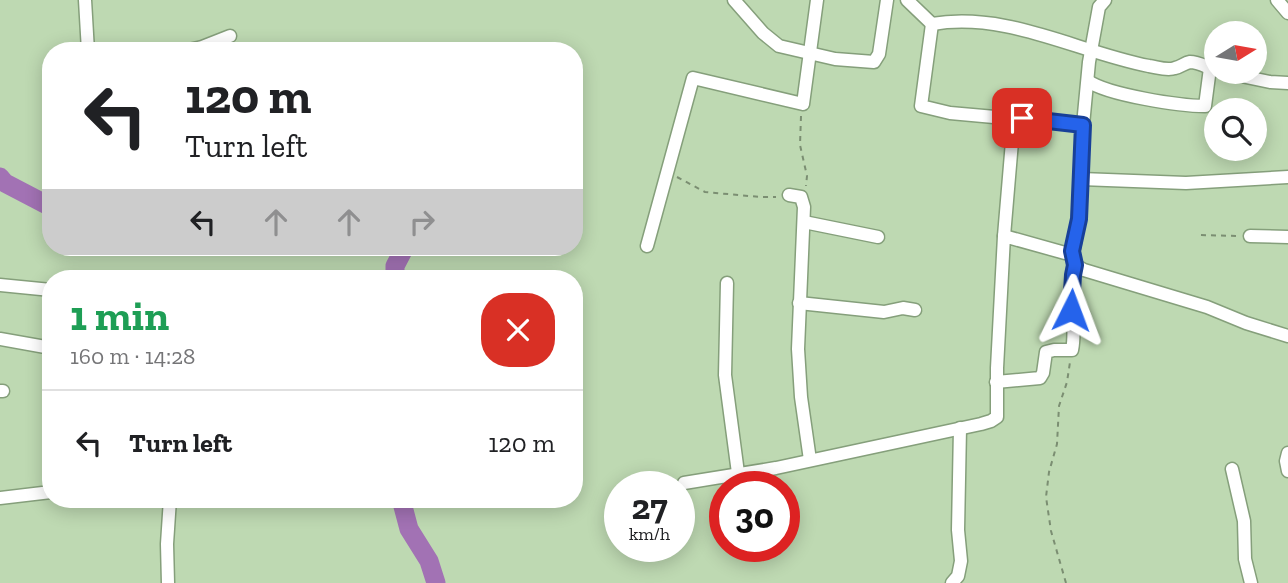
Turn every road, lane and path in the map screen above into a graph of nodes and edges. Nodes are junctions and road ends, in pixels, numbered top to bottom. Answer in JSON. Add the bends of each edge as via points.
{"nodes":[{"id":1,"x":85,"y":0,"type":"edge"},
{"id":2,"x":734,"y":0,"type":"edge"},
{"id":3,"x":817,"y":0,"type":"edge"},
{"id":4,"x":887,"y":0,"type":"edge"},
{"id":5,"x":907,"y":0,"type":"edge"},
{"id":6,"x":1277,"y":0,"type":"edge"},
{"id":7,"x":1099,"y":2,"type":"edge"},
{"id":8,"x":1288,"y":13,"type":"edge"},
{"id":9,"x":932,"y":24,"type":"junction"},
{"id":10,"x":230,"y":36,"type":"dead end"},
{"id":11,"x":87,"y":42,"type":"edge"},
{"id":12,"x":215,"y":42,"type":"edge"},
{"id":13,"x":1091,"y":50,"type":"junction"},
{"id":14,"x":809,"y":52,"type":"junction"},
{"id":15,"x":1204,"y":66,"type":"edge"},
{"id":16,"x":1088,"y":81,"type":"junction"},
{"id":17,"x":1267,"y":81,"type":"edge"},
{"id":18,"x":1288,"y":83,"type":"edge"},
{"id":19,"x":1212,"y":84,"type":"edge"},
{"id":20,"x":803,"y":104,"type":"junction"},
{"id":21,"x":1014,"y":118,"type":"junction"},
{"id":22,"x":1083,"y":125,"type":"junction"},
{"id":23,"x":667,"y":170,"type":"junction"},
{"id":24,"x":1288,"y":177,"type":"edge"},
{"id":25,"x":1081,"y":179,"type":"junction"},
{"id":26,"x":789,"y":195,"type":"joint"},
{"id":27,"x":802,"y":199,"type":"junction"},
{"id":28,"x":804,"y":222,"type":"junction"},
{"id":29,"x":1201,"y":235,"type":"dead end"},
{"id":30,"x":1004,"y":236,"type":"junction"},
{"id":31,"x":1250,"y":236,"type":"joint"},
{"id":32,"x":878,"y":237,"type":"dead end"},
{"id":33,"x":1288,"y":237,"type":"edge"},
{"id":34,"x":646,"y":246,"type":"dead end"},
{"id":35,"x":1072,"y":251,"type":"junction"},
{"id":36,"x":1075,"y":265,"type":"junction"},
{"id":37,"x":727,"y":283,"type":"dead end"},
{"id":38,"x":0,"y":285,"type":"edge"},
{"id":39,"x":42,"y":289,"type":"edge"},
{"id":40,"x":799,"y":303,"type":"junction"},
{"id":41,"x":915,"y":310,"type":"dead end"},
{"id":42,"x":1288,"y":336,"type":"edge"},
{"id":43,"x":0,"y":339,"type":"edge"},
{"id":44,"x":42,"y":346,"type":"edge"},
{"id":45,"x":1072,"y":350,"type":"junction"},
{"id":46,"x":996,"y":382,"type":"junction"},
{"id":47,"x":960,"y":428,"type":"junction"},
{"id":48,"x":1288,"y":453,"type":"edge"},
{"id":49,"x":810,"y":460,"type":"junction"},
{"id":50,"x":1232,"y":470,"type":"dead end"},
{"id":51,"x":738,"y":471,"type":"edge"},
{"id":52,"x":749,"y":471,"type":"edge"},
{"id":53,"x":1288,"y":471,"type":"edge"},
{"id":54,"x":42,"y":493,"type":"edge"},
{"id":55,"x":0,"y":498,"type":"edge"},
{"id":56,"x":169,"y":508,"type":"edge"},
{"id":57,"x":168,"y":583,"type":"edge"},
{"id":58,"x":952,"y":583,"type":"edge"},
{"id":59,"x":1066,"y":583,"type":"edge"},
{"id":60,"x":1251,"y":583,"type":"edge"}],
"edges":[{"from":1,"to":11,"type":"street"},
{"from":2,"to":14,"type":"street","via":[[771,42]]},
{"from":3,"to":14,"type":"street"},
{"from":4,"to":14,"type":"street","via":[[876,62],[844,61]]},
{"from":5,"to":9,"type":"street"},
{"from":6,"to":8,"type":"street"},
{"from":7,"to":13,"type":"street"},
{"from":9,"to":13,"type":"street","via":[[986,22]]},
{"from":9,"to":21,"type":"street","via":[[920,106]]},
{"from":10,"to":12,"type":"street"},
{"from":13,"to":15,"type":"street","via":[[1168,69],[1190,62]]},
{"from":13,"to":16,"type":"street"},
{"from":14,"to":20,"type":"street"},
{"from":16,"to":19,"type":"street","via":[[1170,104],[1205,106]]},
{"from":16,"to":22,"type":"street"},
{"from":17,"to":18,"type":"street"},
{"from":20,"to":23,"type":"street","via":[[694,78]]},
{"from":20,"to":27,"type":"path","via":[[800,145],[807,176]]},
{"from":21,"to":22,"type":"street"},
{"from":21,"to":30,"type":"street"},
{"from":22,"to":25,"type":"street"},
{"from":23,"to":26,"type":"path","via":[[705,192]]},
{"from":23,"to":34,"type":"street"},
{"from":24,"to":25,"type":"street","via":[[1186,183]]},
{"from":25,"to":35,"type":"street"},
{"from":26,"to":27,"type":"street"},
{"from":27,"to":28,"type":"street"},
{"from":28,"to":32,"type":"street"},
{"from":28,"to":40,"type":"street"},
{"from":29,"to":31,"type":"path"},
{"from":30,"to":35,"type":"street"},
{"from":30,"to":46,"type":"street"},
{"from":31,"to":33,"type":"street"},
{"from":35,"to":36,"type":"street"},
{"from":36,"to":42,"type":"street"},
{"from":36,"to":45,"type":"street","via":[[1070,304]]},
{"from":37,"to":51,"type":"street","via":[[725,375]]},
{"from":38,"to":39,"type":"street"},
{"from":40,"to":41,"type":"street","via":[[884,312]]},
{"from":40,"to":49,"type":"street","via":[[799,369]]},
{"from":43,"to":44,"type":"street"},
{"from":45,"to":46,"type":"street","via":[[1048,351],[1040,378]]},
{"from":45,"to":59,"type":"path","via":[[1046,498]]},
{"from":46,"to":47,"type":"street","via":[[997,417]]},
{"from":47,"to":49,"type":"street"},
{"from":47,"to":58,"type":"street","via":[[961,561]]},
{"from":48,"to":53,"type":"street"},
{"from":49,"to":52,"type":"street"},
{"from":50,"to":60,"type":"street"},
{"from":54,"to":55,"type":"street"},
{"from":56,"to":57,"type":"street"}]}
